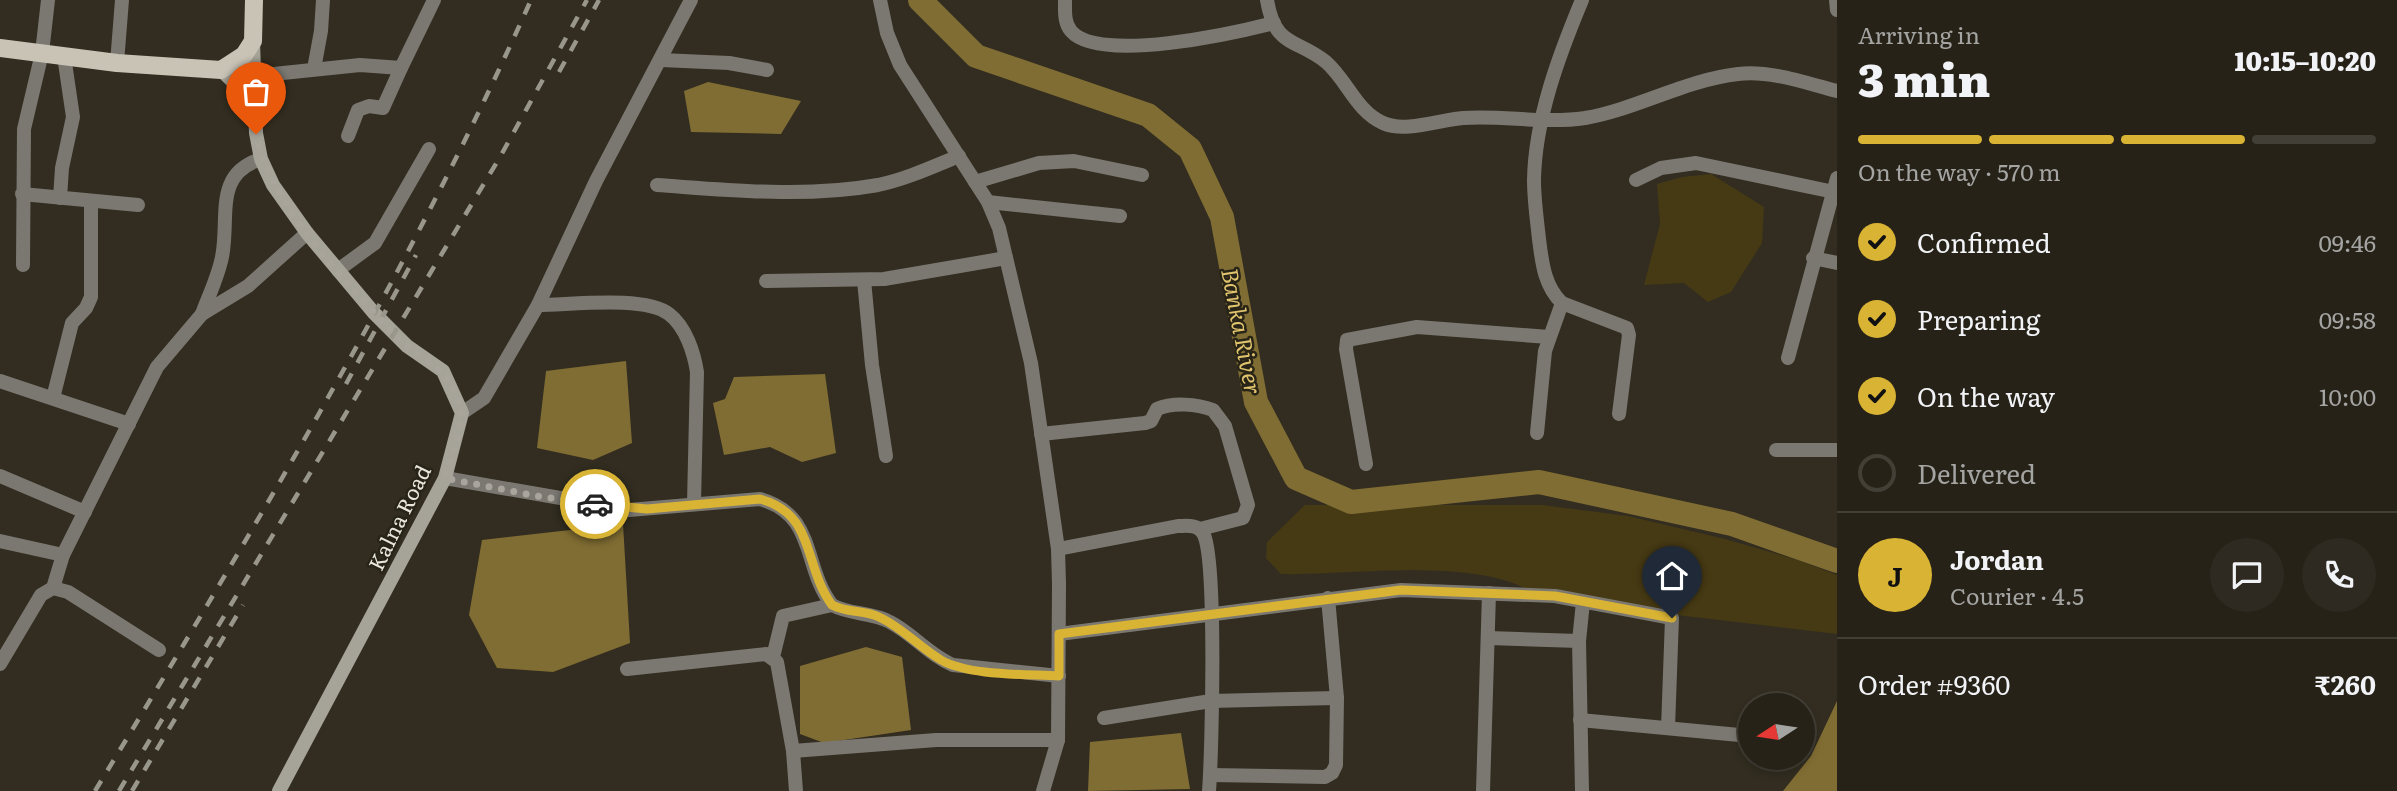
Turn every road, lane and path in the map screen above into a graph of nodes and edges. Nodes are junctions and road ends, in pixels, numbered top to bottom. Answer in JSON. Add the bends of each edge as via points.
{"nodes":[{"id":1,"x":48,"y":0,"type":"edge"},
{"id":2,"x":122,"y":0,"type":"edge"},
{"id":3,"x":254,"y":0,"type":"edge"},
{"id":4,"x":323,"y":0,"type":"edge"},
{"id":5,"x":434,"y":0,"type":"edge"},
{"id":6,"x":691,"y":0,"type":"edge"},
{"id":7,"x":880,"y":0,"type":"edge"},
{"id":8,"x":1065,"y":0,"type":"edge"},
{"id":9,"x":1267,"y":0,"type":"edge"},
{"id":10,"x":1582,"y":0,"type":"edge"},
{"id":11,"x":1836,"y":0,"type":"edge"},
{"id":12,"x":1837,"y":10,"type":"edge"},
{"id":13,"x":1274,"y":23,"type":"junction"},
{"id":14,"x":253,"y":41,"type":"junction"},
{"id":15,"x":0,"y":48,"type":"edge"},
{"id":16,"x":42,"y":53,"type":"junction"},
{"id":17,"x":64,"y":56,"type":"junction"},
{"id":18,"x":661,"y":60,"type":"junction"},
{"id":19,"x":117,"y":63,"type":"junction"},
{"id":20,"x":401,"y":68,"type":"junction"},
{"id":21,"x":314,"y":69,"type":"junction"},
{"id":22,"x":221,"y":70,"type":"junction"},
{"id":23,"x":767,"y":70,"type":"dead end"},
{"id":24,"x":254,"y":76,"type":"junction"},
{"id":25,"x":1837,"y":91,"type":"edge"},
{"id":26,"x":254,"y":102,"type":"junction"},
{"id":27,"x":1542,"y":122,"type":"junction"},
{"id":28,"x":348,"y":136,"type":"dead end"},
{"id":29,"x":429,"y":149,"type":"dead end"},
{"id":30,"x":959,"y":156,"type":"junction"},
{"id":31,"x":261,"y":159,"type":"junction"},
{"id":32,"x":1142,"y":175,"type":"dead end"},
{"id":33,"x":1636,"y":180,"type":"dead end"},
{"id":34,"x":975,"y":182,"type":"junction"},
{"id":35,"x":657,"y":185,"type":"dead end"},
{"id":36,"x":1835,"y":185,"type":"edge"},
{"id":37,"x":22,"y":194,"type":"junction"},
{"id":38,"x":60,"y":198,"type":"junction"},
{"id":39,"x":91,"y":201,"type":"junction"},
{"id":40,"x":988,"y":202,"type":"junction"},
{"id":41,"x":138,"y":205,"type":"dead end"},
{"id":42,"x":1120,"y":216,"type":"dead end"},
{"id":43,"x":307,"y":233,"type":"junction"},
{"id":44,"x":1006,"y":258,"type":"junction"},
{"id":45,"x":1814,"y":258,"type":"junction"},
{"id":46,"x":1837,"y":263,"type":"edge"},
{"id":47,"x":23,"y":265,"type":"dead end"},
{"id":48,"x":338,"y":270,"type":"junction"},
{"id":49,"x":864,"y":280,"type":"junction"},
{"id":50,"x":766,"y":281,"type":"dead end"},
{"id":51,"x":1562,"y":303,"type":"junction"},
{"id":52,"x":538,"y":305,"type":"junction"},
{"id":53,"x":202,"y":314,"type":"junction"},
{"id":54,"x":1549,"y":337,"type":"junction"},
{"id":55,"x":1788,"y":358,"type":"dead end"},
{"id":56,"x":0,"y":381,"type":"edge"},
{"id":57,"x":53,"y":398,"type":"junction"},
{"id":58,"x":462,"y":413,"type":"junction"},
{"id":59,"x":1619,"y":414,"type":"dead end"},
{"id":60,"x":129,"y":424,"type":"junction"},
{"id":61,"x":1537,"y":433,"type":"dead end"},
{"id":62,"x":1041,"y":434,"type":"junction"},
{"id":63,"x":1776,"y":450,"type":"dead end"},
{"id":64,"x":1837,"y":450,"type":"edge"},
{"id":65,"x":886,"y":456,"type":"dead end"},
{"id":66,"x":1366,"y":464,"type":"dead end"},
{"id":67,"x":0,"y":476,"type":"edge"},
{"id":68,"x":444,"y":478,"type":"junction"},
{"id":69,"x":694,"y":503,"type":"junction"},
{"id":70,"x":85,"y":512,"type":"junction"},
{"id":71,"x":1200,"y":529,"type":"junction"},
{"id":72,"x":0,"y":541,"type":"edge"},
{"id":73,"x":1058,"y":549,"type":"junction"},
{"id":74,"x":63,"y":555,"type":"junction"},
{"id":75,"x":53,"y":588,"type":"junction"},
{"id":76,"x":1489,"y":593,"type":"junction"},
{"id":77,"x":1328,"y":598,"type":"junction"},
{"id":78,"x":1583,"y":602,"type":"junction"},
{"id":79,"x":832,"y":605,"type":"junction"},
{"id":80,"x":1210,"y":614,"type":"junction"},
{"id":81,"x":1059,"y":634,"type":"junction"},
{"id":82,"x":1488,"y":638,"type":"junction"},
{"id":83,"x":1578,"y":641,"type":"junction"},
{"id":84,"x":159,"y":650,"type":"dead end"},
{"id":85,"x":773,"y":657,"type":"junction"},
{"id":86,"x":0,"y":664,"type":"edge"},
{"id":87,"x":627,"y":669,"type":"dead end"},
{"id":88,"x":1059,"y":676,"type":"junction"},
{"id":89,"x":1337,"y":698,"type":"junction"},
{"id":90,"x":1211,"y":701,"type":"junction"},
{"id":91,"x":1104,"y":718,"type":"dead end"},
{"id":92,"x":1580,"y":720,"type":"junction"},
{"id":93,"x":1668,"y":729,"type":"junction"},
{"id":94,"x":1738,"y":735,"type":"edge"},
{"id":95,"x":1058,"y":740,"type":"junction"},
{"id":96,"x":793,"y":751,"type":"junction"},
{"id":97,"x":1210,"y":775,"type":"junction"},
{"id":98,"x":279,"y":791,"type":"edge"},
{"id":99,"x":796,"y":791,"type":"edge"},
{"id":100,"x":1043,"y":791,"type":"edge"},
{"id":101,"x":1209,"y":791,"type":"edge"},
{"id":102,"x":1483,"y":791,"type":"edge"},
{"id":103,"x":1582,"y":791,"type":"edge"}],
"edges":[{"from":1,"to":16,"type":"street"},
{"from":2,"to":19,"type":"street"},
{"from":3,"to":14,"type":"main road"},
{"from":4,"to":21,"type":"street"},
{"from":5,"to":20,"type":"street"},
{"from":6,"to":18,"type":"street"},
{"from":7,"to":30,"type":"street","via":[[900,65]]},
{"from":8,"to":13,"type":"street","via":[[1069,29],[1078,38],[1100,44],[1132,46],[1223,36]]},
{"from":9,"to":13,"type":"street"},
{"from":10,"to":27,"type":"street","via":[[1566,37]]},
{"from":11,"to":12,"type":"street"},
{"from":13,"to":27,"type":"street","via":[[1296,47],[1334,69],[1353,97],[1385,124],[1464,118]]},
{"from":14,"to":22,"type":"main road","via":[[244,55]]},
{"from":14,"to":24,"type":"street"},
{"from":15,"to":16,"type":"main road"},
{"from":16,"to":17,"type":"main road"},
{"from":16,"to":37,"type":"street","via":[[24,129]]},
{"from":17,"to":19,"type":"main road"},
{"from":17,"to":38,"type":"street","via":[[73,117]]},
{"from":18,"to":23,"type":"street"},
{"from":18,"to":52,"type":"street","via":[[596,181]]},
{"from":19,"to":22,"type":"main road"},
{"from":20,"to":21,"type":"street"},
{"from":20,"to":28,"type":"street","via":[[383,108],[358,110]]},
{"from":21,"to":24,"type":"street"},
{"from":22,"to":26,"type":"street"},
{"from":24,"to":26,"type":"street"},
{"from":25,"to":27,"type":"street","via":[[1741,73],[1586,118]]},
{"from":26,"to":31,"type":"street"},
{"from":27,"to":51,"type":"street","via":[[1534,178],[1536,211],[1548,285]]},
{"from":29,"to":48,"type":"street","via":[[374,243]]},
{"from":30,"to":34,"type":"street"},
{"from":30,"to":35,"type":"street","via":[[912,176],[843,189],[737,191]]},
{"from":31,"to":43,"type":"street","via":[[273,185]]},
{"from":31,"to":53,"type":"street","via":[[235,172],[228,187],[223,254]]},
{"from":32,"to":34,"type":"street","via":[[1074,161],[1039,163]]},
{"from":33,"to":36,"type":"street","via":[[1661,168],[1696,163]]},
{"from":34,"to":40,"type":"street"},
{"from":36,"to":45,"type":"street"},
{"from":37,"to":38,"type":"street"},
{"from":37,"to":47,"type":"street"},
{"from":38,"to":39,"type":"street"},
{"from":39,"to":41,"type":"street"},
{"from":39,"to":57,"type":"street","via":[[91,297],[72,323]]},
{"from":40,"to":42,"type":"street"},
{"from":40,"to":44,"type":"street"},
{"from":43,"to":48,"type":"street"},
{"from":43,"to":53,"type":"street","via":[[248,285]]},
{"from":44,"to":49,"type":"street"},
{"from":44,"to":62,"type":"street","via":[[1031,363]]},
{"from":45,"to":46,"type":"street"},
{"from":45,"to":55,"type":"street"},
{"from":48,"to":58,"type":"street","via":[[407,346],[443,371]]},
{"from":49,"to":50,"type":"street"},
{"from":49,"to":65,"type":"street"},
{"from":51,"to":54,"type":"street"},
{"from":51,"to":59,"type":"street","via":[[1627,328]]},
{"from":52,"to":58,"type":"street","via":[[484,398]]},
{"from":52,"to":69,"type":"street","via":[[638,304],[671,315],[686,336],[697,372]]},
{"from":53,"to":60,"type":"street","via":[[157,367]]},
{"from":54,"to":61,"type":"street"},
{"from":54,"to":66,"type":"street","via":[[1417,327],[1347,340]]},
{"from":56,"to":57,"type":"street"},
{"from":57,"to":60,"type":"street"},
{"from":58,"to":68,"type":"street","name":"Kalna Road"},
{"from":60,"to":70,"type":"street"},
{"from":62,"to":71,"type":"street","via":[[1145,423],[1164,406],[1213,410],[1225,426],[1248,505],[1243,518]]},
{"from":62,"to":73,"type":"street"},
{"from":63,"to":64,"type":"street"},
{"from":67,"to":70,"type":"street"},
{"from":68,"to":69,"type":"street","via":[[629,510]]},
{"from":68,"to":98,"type":"street","name":"Kalna Road"},
{"from":69,"to":79,"type":"street","via":[[760,499],[779,504],[798,523]]},
{"from":70,"to":74,"type":"street"},
{"from":71,"to":73,"type":"street","via":[[1149,530]]},
{"from":71,"to":80,"type":"street","via":[[1207,545]]},
{"from":72,"to":74,"type":"street"},
{"from":73,"to":81,"type":"street"},
{"from":74,"to":75,"type":"street"},
{"from":75,"to":84,"type":"street","via":[[68,592]]},
{"from":75,"to":86,"type":"street","via":[[41,595]]},
{"from":76,"to":77,"type":"street","via":[[1401,590]]},
{"from":76,"to":78,"type":"street"},
{"from":76,"to":82,"type":"street"},
{"from":77,"to":80,"type":"street"},
{"from":77,"to":89,"type":"street"},
{"from":78,"to":83,"type":"street"},
{"from":78,"to":93,"type":"street","via":[[1672,618]]},
{"from":79,"to":85,"type":"street","via":[[783,617]]},
{"from":79,"to":88,"type":"street","via":[[893,623],[953,665]]},
{"from":80,"to":81,"type":"street"},
{"from":80,"to":90,"type":"street"},
{"from":81,"to":88,"type":"street"},
{"from":82,"to":83,"type":"street"},
{"from":82,"to":102,"type":"street"},
{"from":83,"to":92,"type":"street"},
{"from":85,"to":87,"type":"street","via":[[766,654]]},
{"from":85,"to":96,"type":"street"},
{"from":88,"to":95,"type":"street"},
{"from":89,"to":90,"type":"street"},
{"from":89,"to":97,"type":"street","via":[[1332,774]]},
{"from":90,"to":91,"type":"street"},
{"from":90,"to":97,"type":"street"},
{"from":92,"to":93,"type":"street"},
{"from":92,"to":103,"type":"street"},
{"from":93,"to":94,"type":"street"},
{"from":95,"to":96,"type":"street","via":[[936,740]]},
{"from":95,"to":100,"type":"street"},
{"from":96,"to":99,"type":"street"},
{"from":97,"to":101,"type":"street"}]}
